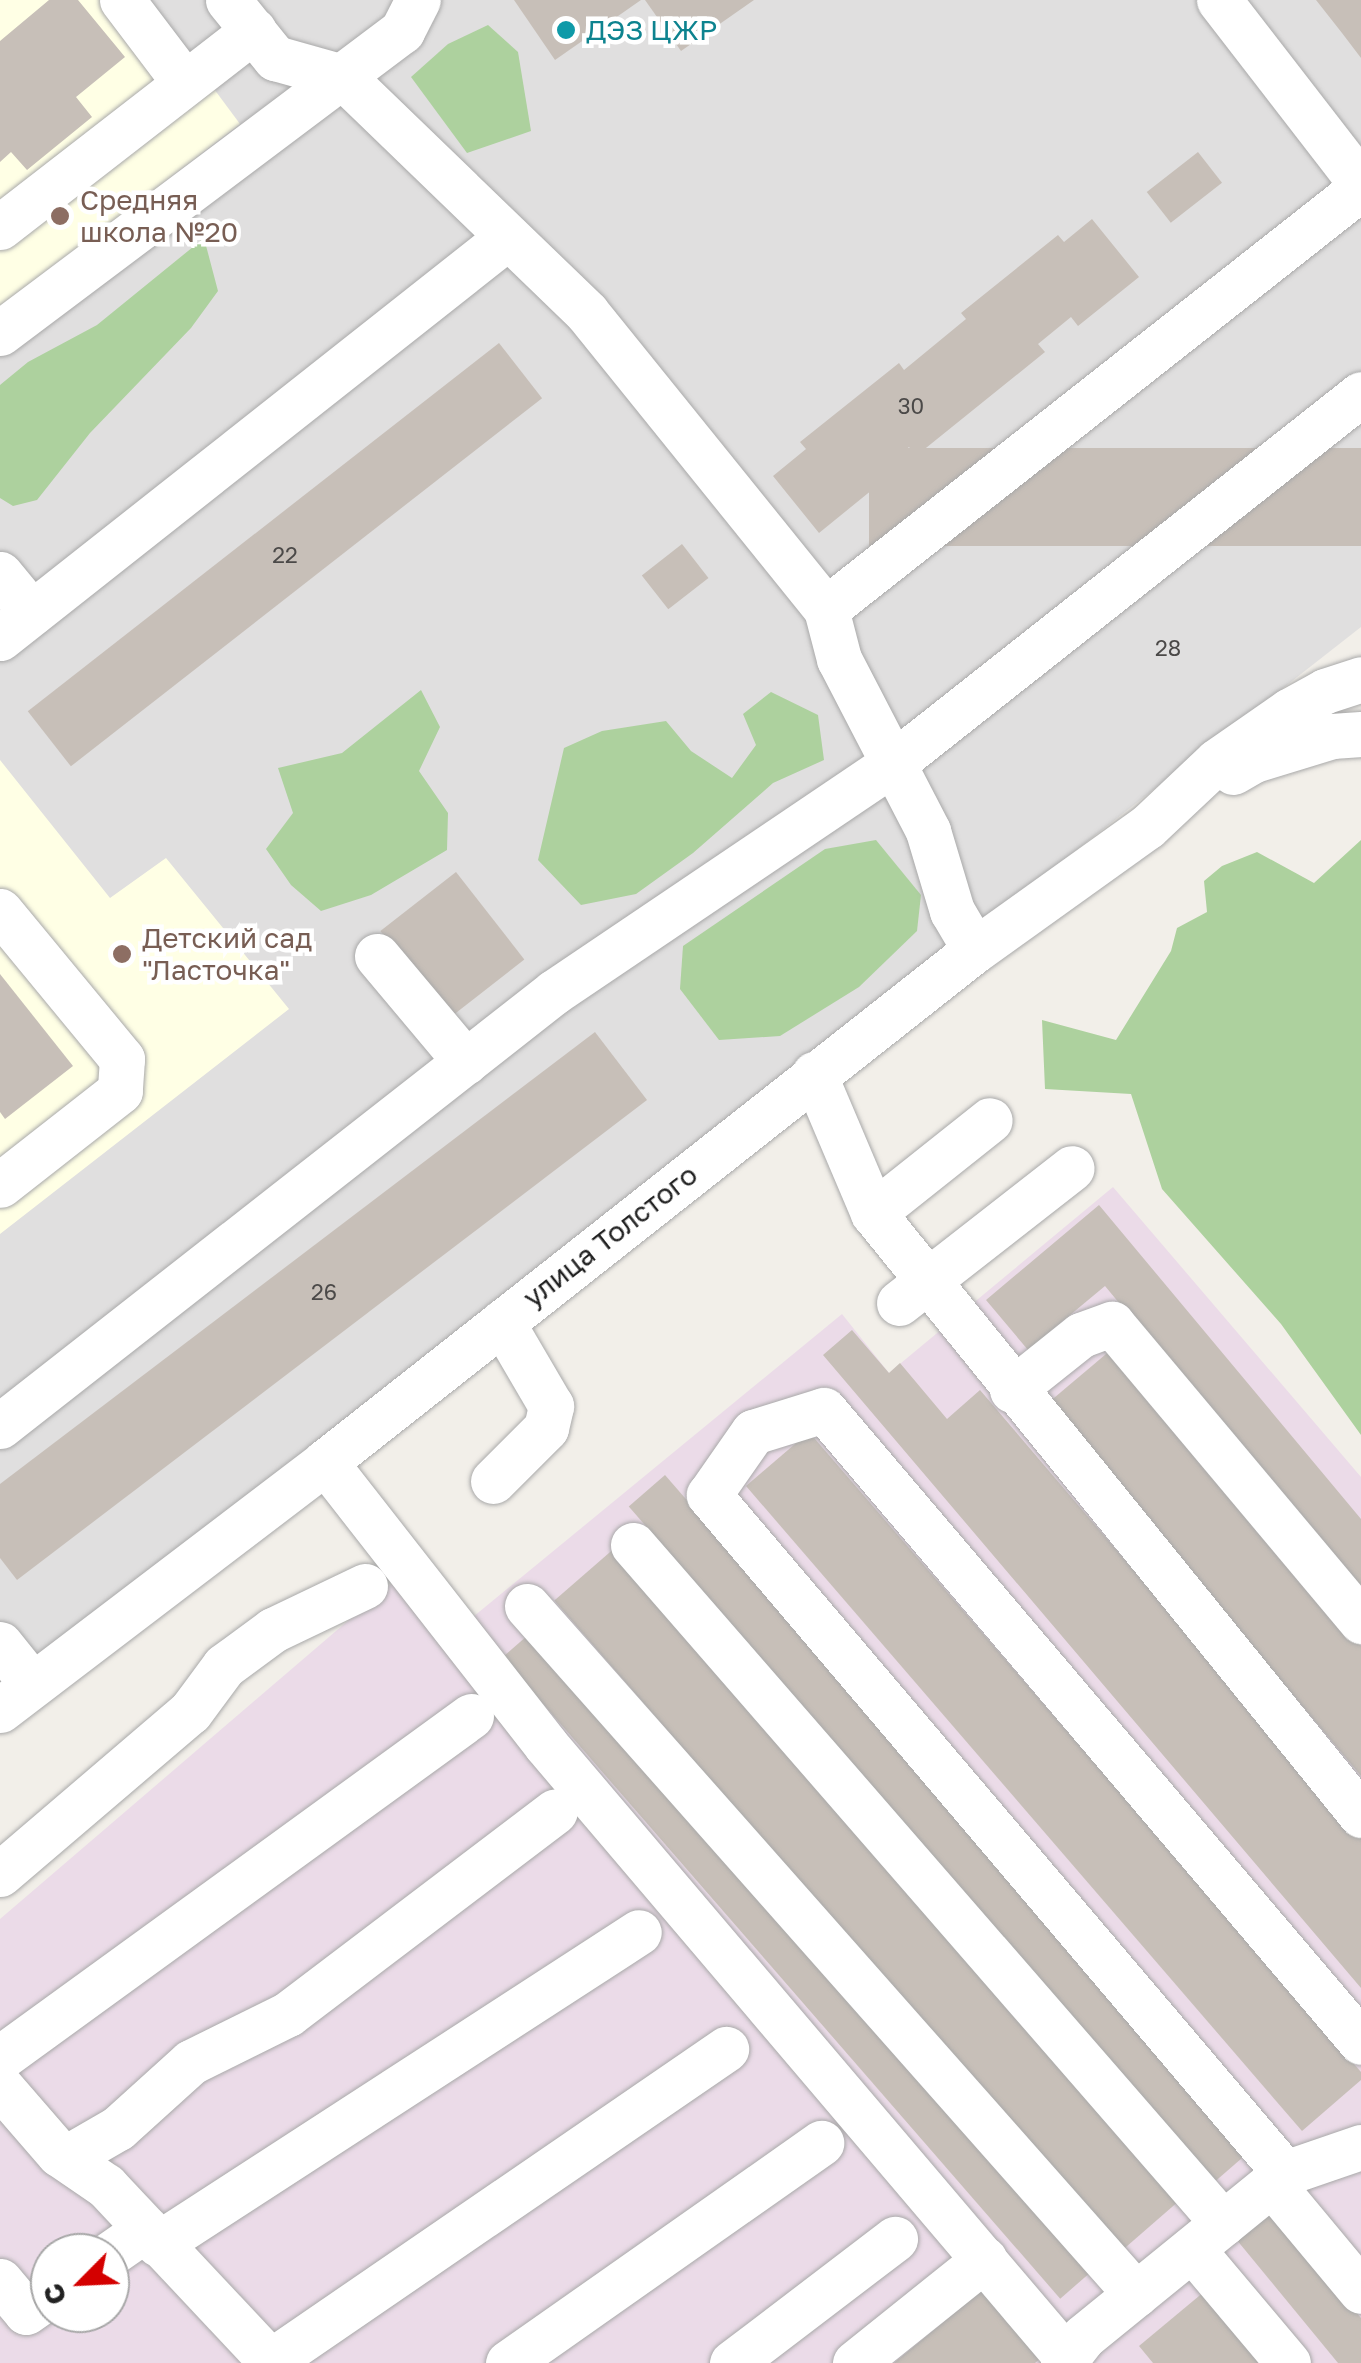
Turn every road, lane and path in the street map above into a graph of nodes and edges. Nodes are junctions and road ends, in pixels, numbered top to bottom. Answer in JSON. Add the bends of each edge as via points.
{"nodes":[{"id":1,"x":122,"y":0,"type":"edge"},
{"id":2,"x":418,"y":0,"type":"edge"},
{"id":3,"x":1219,"y":0,"type":"edge"},
{"id":4,"x":241,"y":15,"type":"edge"},
{"id":5,"x":343,"y":78,"type":"junction"},
{"id":6,"x":184,"y":82,"type":"junction"},
{"id":7,"x":1361,"y":186,"type":"edge"},
{"id":8,"x":0,"y":227,"type":"edge"},
{"id":9,"x":508,"y":237,"type":"junction"},
{"id":10,"x":0,"y":333,"type":"edge"},
{"id":11,"x":1361,"y":394,"type":"edge"},
{"id":12,"x":0,"y":574,"type":"edge"},
{"id":13,"x":826,"y":609,"type":"junction"},
{"id":14,"x":16,"y":626,"type":"edge"},
{"id":15,"x":1361,"y":679,"type":"edge"},
{"id":16,"x":1361,"y":734,"type":"edge"},
{"id":17,"x":896,"y":761,"type":"junction"},
{"id":18,"x":1147,"y":827,"type":"junction"},
{"id":19,"x":0,"y":911,"type":"edge"},
{"id":20,"x":975,"y":950,"type":"junction"},
{"id":21,"x":377,"y":956,"type":"dead end"},
{"id":22,"x":466,"y":1062,"type":"junction"},
{"id":23,"x":814,"y":1074,"type":"junction"},
{"id":24,"x":990,"y":1120,"type":"dead end"},
{"id":25,"x":1072,"y":1168,"type":"dead end"},
{"id":26,"x":0,"y":1184,"type":"edge"},
{"id":27,"x":873,"y":1214,"type":"junction"},
{"id":28,"x":913,"y":1290,"type":"junction"},
{"id":29,"x":502,"y":1322,"type":"junction"},
{"id":30,"x":1012,"y":1390,"type":"junction"},
{"id":31,"x":0,"y":1426,"type":"edge"},
{"id":32,"x":326,"y":1462,"type":"junction"},
{"id":33,"x":492,"y":1480,"type":"dead end"},
{"id":34,"x":633,"y":1545,"type":"dead end"},
{"id":35,"x":365,"y":1586,"type":"dead end"},
{"id":36,"x":527,"y":1606,"type":"dead end"},
{"id":37,"x":1361,"y":1621,"type":"edge"},
{"id":38,"x":0,"y":1644,"type":"edge"},
{"id":39,"x":16,"y":1697,"type":"edge"},
{"id":40,"x":471,"y":1716,"type":"dead end"},
{"id":41,"x":555,"y":1811,"type":"dead end"},
{"id":42,"x":1361,"y":1815,"type":"edge"},
{"id":43,"x":0,"y":1874,"type":"edge"},
{"id":44,"x":640,"y":1932,"type":"dead end"},
{"id":45,"x":1361,"y":2042,"type":"edge"},
{"id":46,"x":726,"y":2049,"type":"dead end"},
{"id":47,"x":0,"y":2058,"type":"edge"},
{"id":48,"x":0,"y":2086,"type":"edge"},
{"id":49,"x":822,"y":2143,"type":"dead end"},
{"id":50,"x":1361,"y":2147,"type":"edge"},
{"id":51,"x":66,"y":2158,"type":"junction"},
{"id":52,"x":1278,"y":2179,"type":"junction"},
{"id":53,"x":1208,"y":2236,"type":"junction"},
{"id":54,"x":895,"y":2240,"type":"dead end"},
{"id":55,"x":138,"y":2242,"type":"edge"},
{"id":56,"x":985,"y":2258,"type":"junction"},
{"id":57,"x":0,"y":2281,"type":"edge"},
{"id":58,"x":1361,"y":2291,"type":"edge"},
{"id":59,"x":1136,"y":2294,"type":"junction"},
{"id":60,"x":30,"y":2309,"type":"edge"},
{"id":61,"x":1079,"y":2355,"type":"edge"},
{"id":62,"x":272,"y":2362,"type":"edge"},
{"id":63,"x":508,"y":2363,"type":"edge"},
{"id":64,"x":732,"y":2363,"type":"edge"},
{"id":65,"x":856,"y":2363,"type":"edge"},
{"id":66,"x":1288,"y":2363,"type":"edge"}],
"edges":[{"from":1,"to":6,"type":"street"},
{"from":2,"to":5,"type":"street","via":[[402,30]]},
{"from":3,"to":7,"type":"street"},
{"from":4,"to":5,"type":"street","via":[[276,58]]},
{"from":4,"to":6,"type":"street"},
{"from":5,"to":9,"type":"street"},
{"from":5,"to":10,"type":"street"},
{"from":6,"to":8,"type":"street"},
{"from":7,"to":13,"type":"street"},
{"from":9,"to":13,"type":"street","via":[[587,313]]},
{"from":9,"to":14,"type":"street"},
{"from":11,"to":17,"type":"street"},
{"from":12,"to":14,"type":"street"},
{"from":13,"to":17,"type":"street","via":[[839,659]]},
{"from":15,"to":18,"type":"street","name":"улица Толстого","via":[[1289,710],[1217,761]]},
{"from":16,"to":18,"type":"street","via":[[1254,760]]},
{"from":17,"to":20,"type":"street","via":[[928,831],[952,912]]},
{"from":17,"to":22,"type":"street","via":[[554,992]]},
{"from":18,"to":20,"type":"street","name":"улица Толстого"},
{"from":19,"to":26,"type":"street","via":[[122,1059],[120,1091]]},
{"from":20,"to":23,"type":"street","name":"улица Толстого"},
{"from":21,"to":22,"type":"street"},
{"from":22,"to":31,"type":"street"},
{"from":23,"to":27,"type":"street"},
{"from":23,"to":29,"type":"street","name":"улица Толстого"},
{"from":24,"to":27,"type":"street"},
{"from":25,"to":28,"type":"street"},
{"from":27,"to":28,"type":"street"},
{"from":28,"to":30,"type":"street"},
{"from":29,"to":32,"type":"street","name":"улица Толстого"},
{"from":29,"to":33,"type":"street","via":[[551,1406],[546,1428]]},
{"from":30,"to":37,"type":"street","via":[[1081,1335],[1112,1324]]},
{"from":30,"to":42,"type":"street"},
{"from":32,"to":39,"type":"street","name":"улица Толстого"},
{"from":32,"to":56,"type":"street","via":[[546,1745]]},
{"from":34,"to":53,"type":"street"},
{"from":35,"to":43,"type":"street","via":[[273,1630],[224,1666],[190,1712]]},
{"from":36,"to":59,"type":"street"},
{"from":38,"to":39,"type":"street"},
{"from":40,"to":47,"type":"street"},
{"from":41,"to":51,"type":"street","via":[[288,2014],[191,2062],[118,2128]]},
{"from":44,"to":55,"type":"street"},
{"from":45,"to":52,"type":"street","via":[[824,1410],[753,1432],[709,1495]]},
{"from":46,"to":62,"type":"street"},
{"from":48,"to":51,"type":"street"},
{"from":49,"to":63,"type":"street"},
{"from":50,"to":52,"type":"street"},
{"from":51,"to":55,"type":"street","via":[[106,2186]]},
{"from":52,"to":53,"type":"street"},
{"from":52,"to":58,"type":"street"},
{"from":53,"to":59,"type":"street"},
{"from":53,"to":66,"type":"street"},
{"from":54,"to":64,"type":"street"},
{"from":55,"to":62,"type":"street"},
{"from":56,"to":61,"type":"street"},
{"from":56,"to":65,"type":"street"},
{"from":57,"to":60,"type":"street"},
{"from":59,"to":61,"type":"street"}]}
